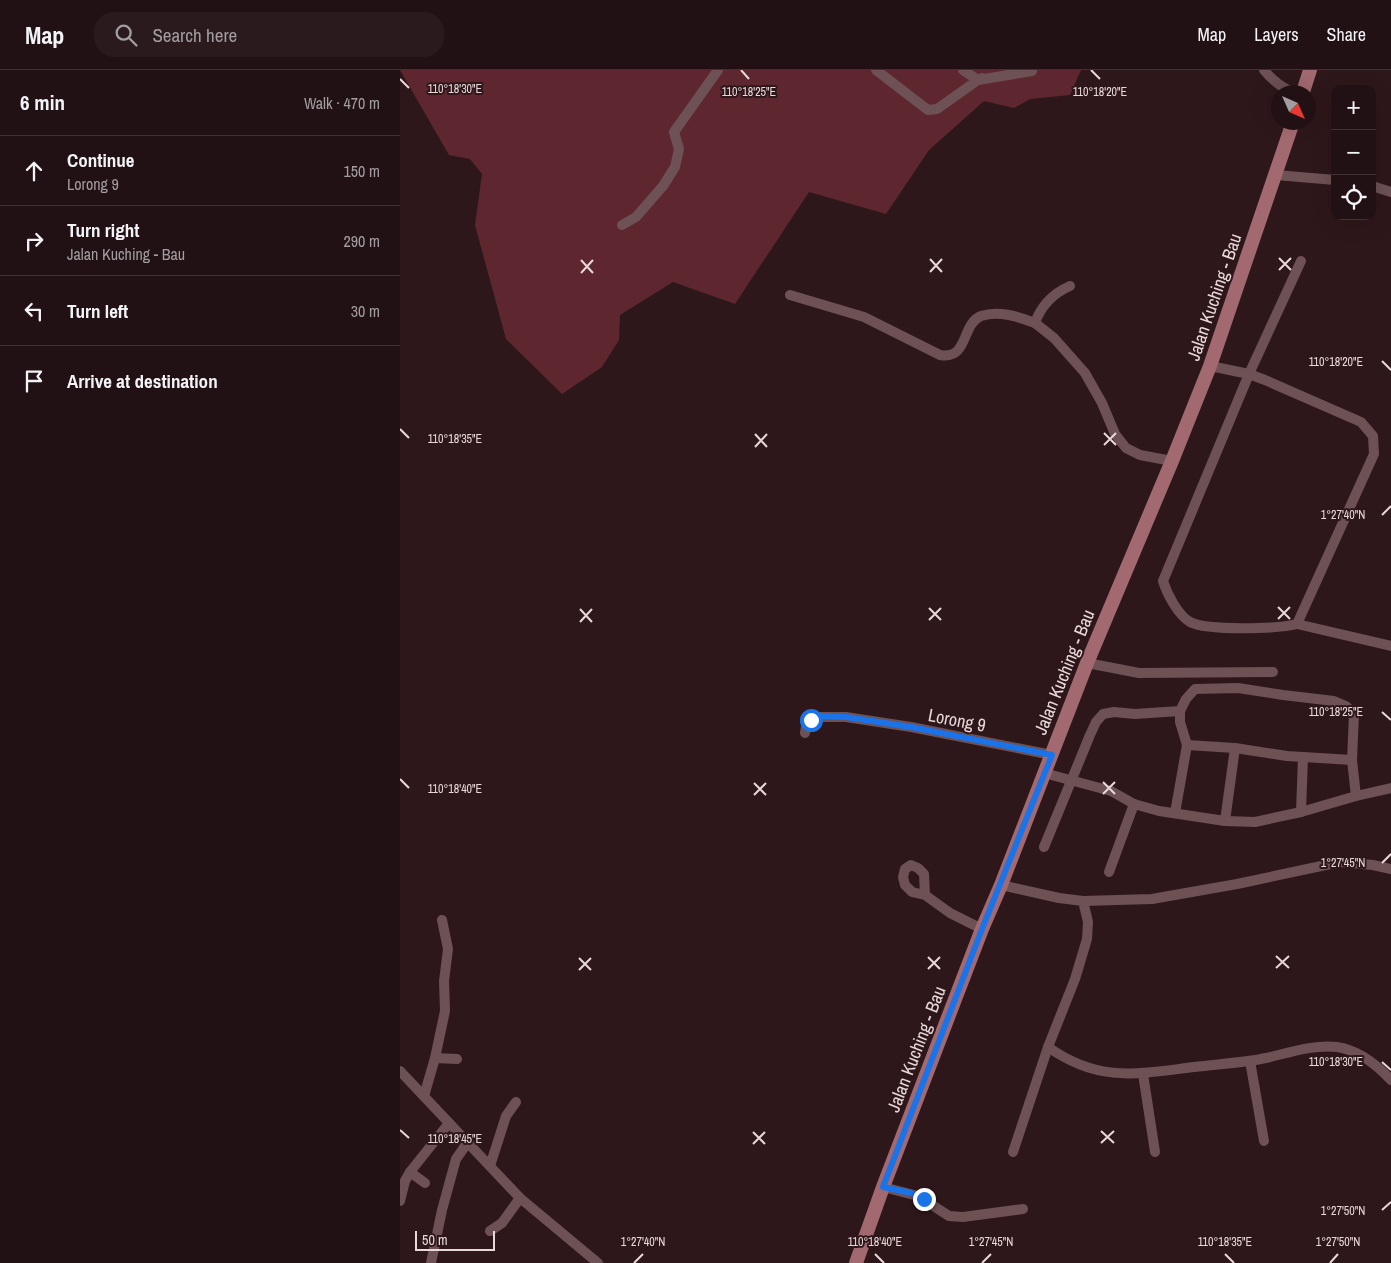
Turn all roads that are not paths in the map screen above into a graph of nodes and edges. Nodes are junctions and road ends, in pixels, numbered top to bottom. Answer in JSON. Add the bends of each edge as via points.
{"nodes":[{"id":1,"x":718,"y":70,"type":"edge"},
{"id":2,"x":876,"y":70,"type":"edge"},
{"id":3,"x":963,"y":70,"type":"edge"},
{"id":4,"x":998,"y":70,"type":"edge"},
{"id":5,"x":1264,"y":70,"type":"edge"},
{"id":6,"x":1310,"y":70,"type":"edge"},
{"id":7,"x":1032,"y":71,"type":"edge"},
{"id":8,"x":978,"y":80,"type":"junction"},
{"id":9,"x":1280,"y":85,"type":"edge"},
{"id":10,"x":1305,"y":85,"type":"edge"},
{"id":11,"x":1290,"y":130,"type":"edge"},
{"id":12,"x":1276,"y":175,"type":"junction"},
{"id":13,"x":1331,"y":180,"type":"edge"},
{"id":14,"x":1376,"y":187,"type":"edge"},
{"id":15,"x":1391,"y":192,"type":"edge"},
{"id":16,"x":622,"y":225,"type":"dead end"},
{"id":17,"x":1301,"y":261,"type":"dead end"},
{"id":18,"x":1070,"y":286,"type":"dead end"},
{"id":19,"x":790,"y":295,"type":"dead end"},
{"id":20,"x":1035,"y":323,"type":"junction"},
{"id":21,"x":1210,"y":366,"type":"junction"},
{"id":22,"x":1249,"y":374,"type":"junction"},
{"id":23,"x":1172,"y":461,"type":"junction"},
{"id":24,"x":1298,"y":624,"type":"junction"},
{"id":25,"x":1391,"y":646,"type":"edge"},
{"id":26,"x":1087,"y":662,"type":"junction"},
{"id":27,"x":1274,"y":672,"type":"dead end"},
{"id":28,"x":1180,"y":711,"type":"junction"},
{"id":29,"x":805,"y":733,"type":"dead end"},
{"id":30,"x":1187,"y":745,"type":"junction"},
{"id":31,"x":1235,"y":748,"type":"junction"},
{"id":32,"x":1052,"y":755,"type":"junction"},
{"id":33,"x":1303,"y":757,"type":"junction"},
{"id":34,"x":1352,"y":760,"type":"junction"},
{"id":35,"x":1044,"y":773,"type":"junction"},
{"id":36,"x":1071,"y":781,"type":"junction"},
{"id":37,"x":1391,"y":788,"type":"edge"},
{"id":38,"x":1356,"y":796,"type":"junction"},
{"id":39,"x":1134,"y":804,"type":"junction"},
{"id":40,"x":1174,"y":812,"type":"junction"},
{"id":41,"x":1301,"y":812,"type":"junction"},
{"id":42,"x":1225,"y":820,"type":"junction"},
{"id":43,"x":1044,"y":847,"type":"dead end"},
{"id":44,"x":1391,"y":869,"type":"edge"},
{"id":45,"x":1109,"y":872,"type":"dead end"},
{"id":46,"x":1001,"y":885,"type":"junction"},
{"id":47,"x":925,"y":895,"type":"dead end"},
{"id":48,"x":1083,"y":901,"type":"junction"},
{"id":49,"x":442,"y":920,"type":"dead end"},
{"id":50,"x":982,"y":929,"type":"junction"},
{"id":51,"x":1048,"y":1048,"type":"junction"},
{"id":52,"x":434,"y":1058,"type":"junction"},
{"id":53,"x":457,"y":1059,"type":"dead end"},
{"id":54,"x":1250,"y":1061,"type":"junction"},
{"id":55,"x":401,"y":1073,"type":"edge"},
{"id":56,"x":1143,"y":1074,"type":"junction"},
{"id":57,"x":1391,"y":1080,"type":"edge"},
{"id":58,"x":424,"y":1096,"type":"junction"},
{"id":59,"x":516,"y":1102,"type":"dead end"},
{"id":60,"x":449,"y":1123,"type":"junction"},
{"id":61,"x":1264,"y":1141,"type":"dead end"},
{"id":62,"x":468,"y":1142,"type":"junction"},
{"id":63,"x":1012,"y":1152,"type":"dead end"},
{"id":64,"x":1155,"y":1152,"type":"dead end"},
{"id":65,"x":490,"y":1166,"type":"junction"},
{"id":66,"x":410,"y":1172,"type":"junction"},
{"id":67,"x":425,"y":1183,"type":"dead end"},
{"id":68,"x":883,"y":1187,"type":"junction"},
{"id":69,"x":520,"y":1198,"type":"junction"},
{"id":70,"x":400,"y":1201,"type":"edge"},
{"id":71,"x":1023,"y":1210,"type":"dead end"},
{"id":72,"x":490,"y":1231,"type":"dead end"},
{"id":73,"x":592,"y":1261,"type":"edge"},
{"id":74,"x":431,"y":1263,"type":"edge"},
{"id":75,"x":856,"y":1263,"type":"edge"}],
"edges":[{"from":1,"to":16,"type":"street","via":[[674,132],[679,150],[675,167],[636,217]]},
{"from":2,"to":8,"type":"street","via":[[928,110],[937,109]]},
{"from":3,"to":8,"type":"street"},
{"from":4,"to":8,"type":"street"},
{"from":5,"to":9,"type":"street"},
{"from":6,"to":10,"type":"main road"},
{"from":7,"to":8,"type":"street"},
{"from":11,"to":12,"type":"main road","name":"Jalan Kuching - Bau"},
{"from":12,"to":13,"type":"street"},
{"from":12,"to":21,"type":"main road","name":"Jalan Kuching - Bau"},
{"from":14,"to":15,"type":"street"},
{"from":17,"to":22,"type":"street"},
{"from":18,"to":20,"type":"street","via":[[1048,301]]},
{"from":19,"to":20,"type":"street","via":[[864,317],[948,357],[959,350],[980,317],[1012,315]]},
{"from":20,"to":23,"type":"street","via":[[1054,338],[1085,373],[1115,434],[1126,448],[1140,455]]},
{"from":21,"to":22,"type":"street"},
{"from":21,"to":23,"type":"main road","name":"Jalan Kuching - Bau"},
{"from":22,"to":24,"type":"street","via":[[1361,422],[1373,436],[1374,454]]},
{"from":22,"to":24,"type":"street","via":[[1163,581],[1168,598],[1189,622],[1205,627],[1284,628]]},
{"from":23,"to":26,"type":"main road","name":"Jalan Kuching - Bau"},
{"from":24,"to":25,"type":"street"},
{"from":26,"to":27,"type":"street","via":[[1139,674]]},
{"from":26,"to":32,"type":"main road","name":"Jalan Kuching - Bau"},
{"from":28,"to":30,"type":"street"},
{"from":28,"to":34,"type":"street","via":[[1195,689],[1238,688],[1334,701],[1354,714]]},
{"from":28,"to":36,"type":"street","via":[[1103,714],[1096,722]]},
{"from":29,"to":32,"type":"street","name":"Lorong 9","via":[[806,726],[816,716],[846,717]]},
{"from":30,"to":31,"type":"street"},
{"from":30,"to":40,"type":"street"},
{"from":31,"to":33,"type":"street"},
{"from":31,"to":42,"type":"street"},
{"from":32,"to":35,"type":"main road","name":"Jalan Kuching - Bau"},
{"from":33,"to":34,"type":"street"},
{"from":33,"to":41,"type":"street"},
{"from":34,"to":38,"type":"street"},
{"from":35,"to":36,"type":"street"},
{"from":35,"to":46,"type":"main road","name":"Jalan Kuching - Bau"},
{"from":36,"to":39,"type":"street","via":[[1111,791]]},
{"from":36,"to":43,"type":"street"},
{"from":37,"to":38,"type":"street"},
{"from":38,"to":41,"type":"street"},
{"from":39,"to":40,"type":"street"},
{"from":39,"to":45,"type":"street"},
{"from":40,"to":42,"type":"street"},
{"from":41,"to":42,"type":"street","via":[[1255,822]]},
{"from":44,"to":48,"type":"street","via":[[1340,862],[1152,899]]},
{"from":46,"to":48,"type":"street"},
{"from":46,"to":50,"type":"main road","name":"Jalan Kuching - Bau"},
{"from":47,"to":50,"type":"street","via":[[950,913]]},
{"from":48,"to":51,"type":"street","via":[[1088,922],[1087,939]]},
{"from":49,"to":52,"type":"street","via":[[448,949],[445,1011]]},
{"from":50,"to":68,"type":"main road","name":"Jalan Kuching - Bau"},
{"from":51,"to":56,"type":"street","via":[[1067,1060],[1102,1072]]},
{"from":51,"to":63,"type":"street"},
{"from":52,"to":53,"type":"street"},
{"from":52,"to":58,"type":"street"},
{"from":54,"to":56,"type":"street"},
{"from":54,"to":57,"type":"street","via":[[1317,1047],[1337,1047],[1355,1052],[1378,1066]]},
{"from":54,"to":61,"type":"street"},
{"from":55,"to":58,"type":"street"},
{"from":56,"to":64,"type":"street"},
{"from":58,"to":60,"type":"street"},
{"from":59,"to":65,"type":"street","via":[[506,1116]]},
{"from":60,"to":62,"type":"street"},
{"from":60,"to":66,"type":"street"},
{"from":62,"to":65,"type":"street"},
{"from":62,"to":74,"type":"street","via":[[456,1159]]},
{"from":65,"to":69,"type":"street"},
{"from":66,"to":67,"type":"street"},
{"from":66,"to":70,"type":"street"},
{"from":68,"to":71,"type":"street","via":[[918,1196],[949,1216]]},
{"from":68,"to":75,"type":"main road","name":"Jalan Kuching - Bau"},
{"from":69,"to":72,"type":"street","via":[[502,1222]]},
{"from":69,"to":73,"type":"street"}]}
